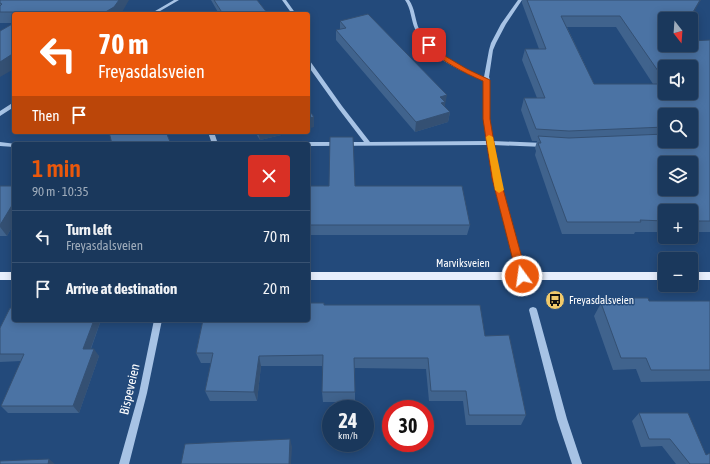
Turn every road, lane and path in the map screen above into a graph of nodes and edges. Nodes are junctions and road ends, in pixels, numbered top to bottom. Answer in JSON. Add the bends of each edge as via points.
{"nodes":[{"id":1,"x":176,"y":0,"type":"edge"},
{"id":2,"x":284,"y":0,"type":"edge"},
{"id":3,"x":407,"y":0,"type":"edge"},
{"id":4,"x":520,"y":0,"type":"edge"},
{"id":5,"x":155,"y":12,"type":"edge"},
{"id":6,"x":293,"y":12,"type":"edge"},
{"id":7,"x":310,"y":65,"type":"edge"},
{"id":8,"x":486,"y":80,"type":"junction"},
{"id":9,"x":12,"y":105,"type":"edge"},
{"id":10,"x":0,"y":114,"type":"edge"},
{"id":11,"x":310,"y":143,"type":"edge"},
{"id":12,"x":368,"y":143,"type":"junction"},
{"id":13,"x":490,"y":143,"type":"junction"},
{"id":14,"x":0,"y":144,"type":"edge"},
{"id":15,"x":12,"y":145,"type":"edge"},
{"id":16,"x":549,"y":146,"type":"edge"},
{"id":17,"x":0,"y":276,"type":"edge"},
{"id":18,"x":12,"y":276,"type":"edge"},
{"id":19,"x":310,"y":276,"type":"edge"},
{"id":20,"x":522,"y":276,"type":"junction"},
{"id":21,"x":658,"y":276,"type":"edge"},
{"id":22,"x":698,"y":276,"type":"edge"},
{"id":23,"x":710,"y":276,"type":"edge"},
{"id":24,"x":533,"y":310,"type":"dead end"},
{"id":25,"x":158,"y":322,"type":"edge"},
{"id":26,"x":124,"y":464,"type":"edge"},
{"id":27,"x":577,"y":464,"type":"edge"}],
"edges":[{"from":1,"to":5,"type":"street"},
{"from":2,"to":6,"type":"street"},
{"from":3,"to":8,"type":"street","via":[[419,34],[429,45],[442,57]]},
{"from":4,"to":8,"type":"street","via":[[508,15],[491,49]]},
{"from":7,"to":12,"type":"street"},
{"from":8,"to":13,"type":"street","via":[[486,119]]},
{"from":9,"to":10,"type":"street"},
{"from":11,"to":12,"type":"street"},
{"from":12,"to":13,"type":"street"},
{"from":13,"to":16,"type":"street"},
{"from":13,"to":20,"type":"street","via":[[496,178]]},
{"from":14,"to":15,"type":"street"},
{"from":17,"to":18,"type":"main road"},
{"from":19,"to":20,"type":"main road","name":"Marviksveien"},
{"from":20,"to":21,"type":"main road","name":"Marviksveien"},
{"from":22,"to":23,"type":"main road"},
{"from":24,"to":27,"type":"street","via":[[562,419]]},
{"from":25,"to":26,"type":"street","name":"Bispeveien"}]}
